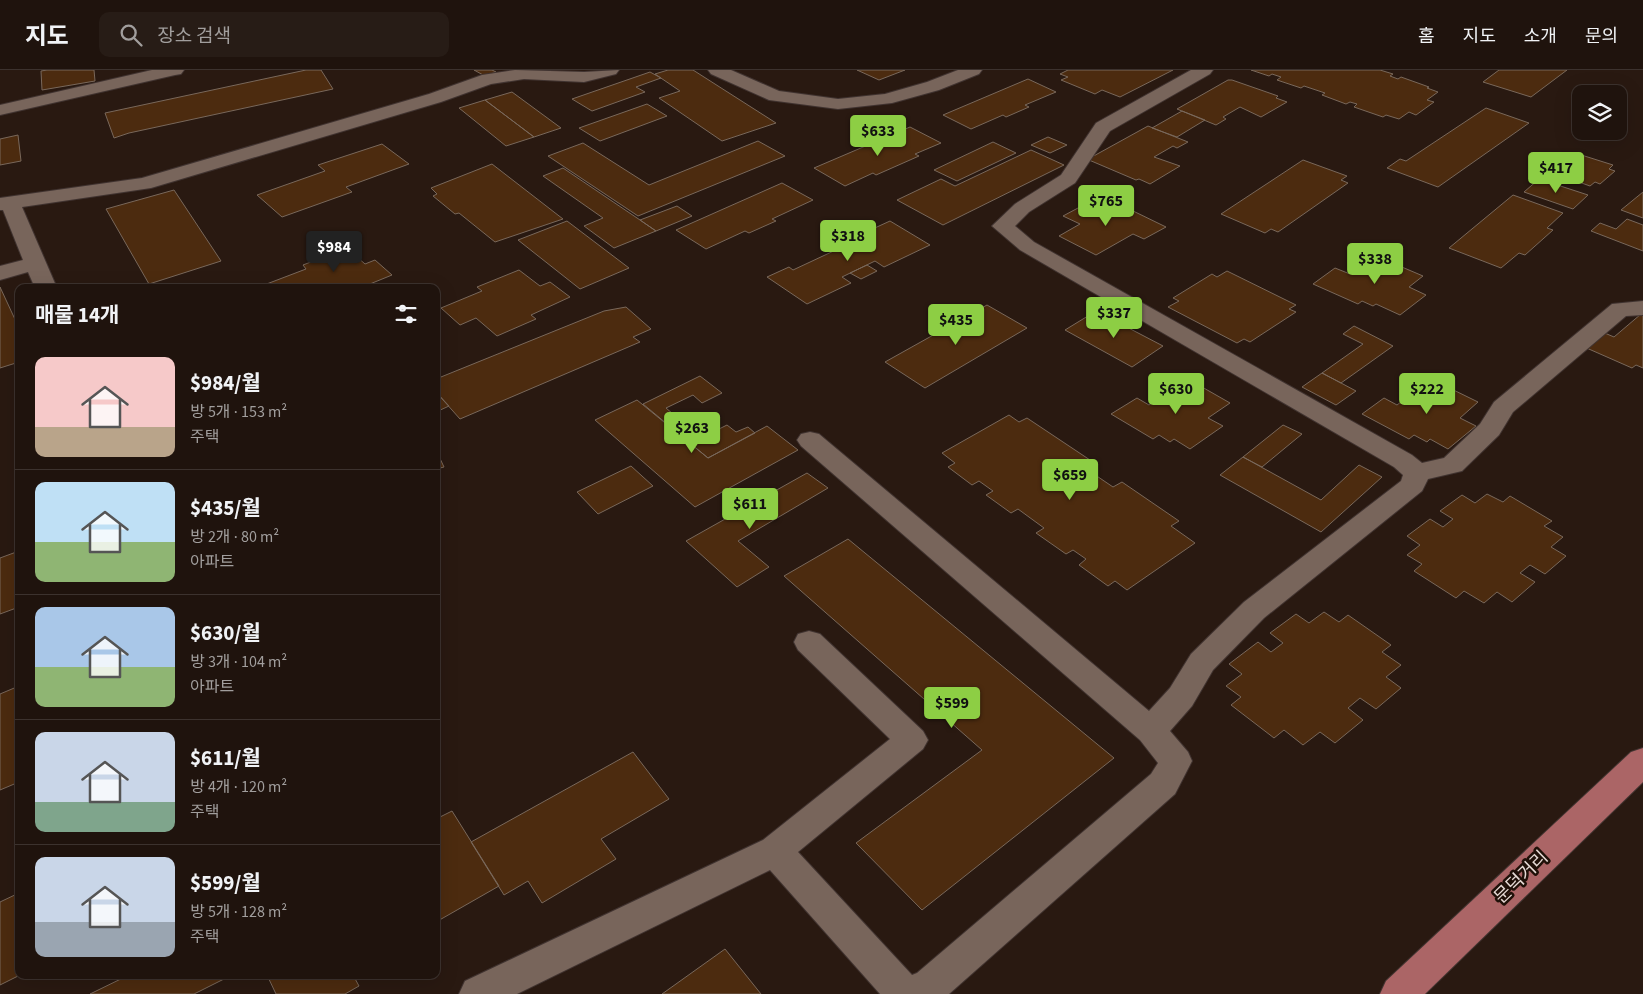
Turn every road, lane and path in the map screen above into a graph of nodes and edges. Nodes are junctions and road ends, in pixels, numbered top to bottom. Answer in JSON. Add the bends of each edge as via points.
{"nodes":[{"id":1,"x":175,"y":70,"type":"edge"},
{"id":2,"x":610,"y":70,"type":"edge"},
{"id":3,"x":718,"y":70,"type":"edge"},
{"id":4,"x":973,"y":70,"type":"edge"},
{"id":5,"x":1204,"y":70,"type":"edge"},
{"id":6,"x":528,"y":72,"type":"edge"},
{"id":7,"x":0,"y":110,"type":"edge"},
{"id":8,"x":5,"y":204,"type":"edge"},
{"id":9,"x":35,"y":263,"type":"junction"},
{"id":10,"x":0,"y":273,"type":"edge"},
{"id":11,"x":44,"y":284,"type":"edge"},
{"id":12,"x":1643,"y":308,"type":"edge"},
{"id":13,"x":810,"y":440,"type":"dead end"},
{"id":14,"x":1417,"y":473,"type":"junction"},
{"id":15,"x":809,"y":642,"type":"dead end"},
{"id":16,"x":1151,"y":731,"type":"junction"},
{"id":17,"x":1643,"y":761,"type":"edge"},
{"id":18,"x":774,"y":851,"type":"junction"},
{"id":19,"x":478,"y":994,"type":"edge"},
{"id":20,"x":904,"y":994,"type":"edge"},
{"id":21,"x":909,"y":994,"type":"edge"},
{"id":22,"x":1399,"y":994,"type":"edge"}],
"edges":[{"from":1,"to":7,"type":"street"},
{"from":2,"to":6,"type":"street","via":[[584,76]]},
{"from":3,"to":4,"type":"street","via":[[775,96],[838,104],[886,99],[934,86]]},
{"from":5,"to":14,"type":"street","via":[[1103,127],[1068,179],[1022,208],[1002,226],[1027,246],[1403,461]]},
{"from":6,"to":8,"type":"street","via":[[488,79],[435,98],[144,184]]},
{"from":8,"to":9,"type":"street"},
{"from":9,"to":10,"type":"street"},
{"from":9,"to":11,"type":"street"},
{"from":12,"to":14,"type":"street","via":[[1620,309],[1503,407],[1490,429],[1453,465]]},
{"from":13,"to":16,"type":"street"},
{"from":14,"to":16,"type":"street","via":[[1413,485],[1254,610],[1202,662],[1181,697]]},
{"from":15,"to":18,"type":"street","via":[[912,740]]},
{"from":16,"to":21,"type":"street","via":[[1176,761],[1162,784],[929,987]]},
{"from":17,"to":22,"type":"main road","name":"문덕거리"},
{"from":18,"to":19,"type":"street"},
{"from":18,"to":20,"type":"street"}]}
